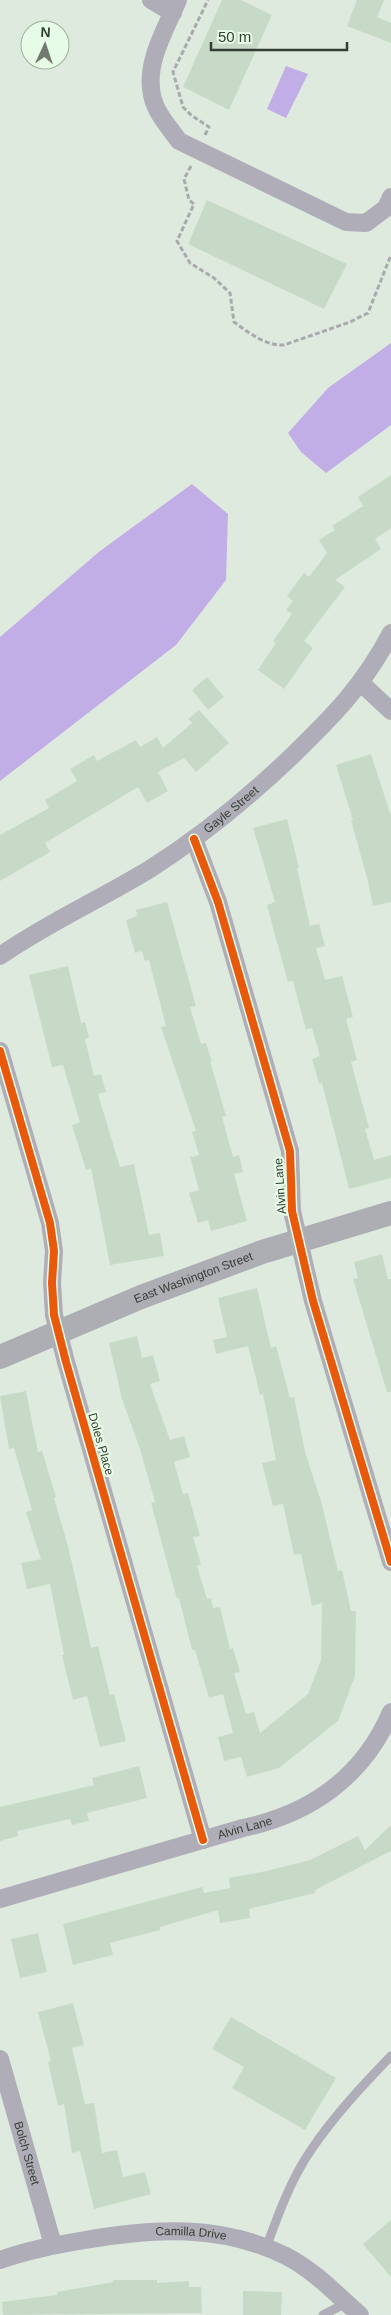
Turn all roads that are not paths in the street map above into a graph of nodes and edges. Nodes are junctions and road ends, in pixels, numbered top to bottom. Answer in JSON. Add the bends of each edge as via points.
{"nodes":[{"id":1,"x":151,"y":0,"type":"edge"},
{"id":2,"x":176,"y":6,"type":"edge"},
{"id":3,"x":391,"y":198,"type":"edge"},
{"id":4,"x":391,"y":633,"type":"edge"},
{"id":5,"x":361,"y":683,"type":"junction"},
{"id":6,"x":391,"y":710,"type":"edge"},
{"id":7,"x":194,"y":839,"type":"junction"},
{"id":8,"x":1,"y":956,"type":"edge"},
{"id":9,"x":0,"y":1052,"type":"edge"},
{"id":10,"x":391,"y":1213,"type":"edge"},
{"id":11,"x":299,"y":1240,"type":"junction"},
{"id":12,"x":58,"y":1332,"type":"junction"},
{"id":13,"x":0,"y":1357,"type":"edge"},
{"id":14,"x":391,"y":1562,"type":"edge"},
{"id":15,"x":391,"y":1712,"type":"edge"},
{"id":16,"x":204,"y":1840,"type":"junction"},
{"id":17,"x":0,"y":1899,"type":"edge"},
{"id":18,"x":391,"y":2056,"type":"edge"},
{"id":19,"x":0,"y":2059,"type":"edge"},
{"id":20,"x":53,"y":2245,"type":"junction"},
{"id":21,"x":266,"y":2248,"type":"junction"},
{"id":22,"x":0,"y":2260,"type":"edge"},
{"id":23,"x":346,"y":2303,"type":"junction"},
{"id":24,"x":326,"y":2314,"type":"edge"},
{"id":25,"x":360,"y":2315,"type":"edge"}],
"edges":[{"from":1,"to":2,"type":"street"},
{"from":2,"to":3,"type":"street","via":[[151,66],[152,95],[161,116],[179,141],[346,222],[366,223],[386,208]]},
{"from":4,"to":5,"type":"street","name":"Gayle Street"},
{"from":5,"to":6,"type":"street"},
{"from":5,"to":7,"type":"street","name":"Gayle Street","via":[[339,710],[251,794]]},
{"from":7,"to":8,"type":"street","name":"Gayle Street","via":[[150,869]]},
{"from":7,"to":11,"type":"street","name":"Alvin Lane","via":[[218,902],[290,1152],[292,1210]]},
{"from":9,"to":12,"type":"street","name":"Doles Place","via":[[50,1223]]},
{"from":10,"to":11,"type":"street","name":"East Washington Street"},
{"from":11,"to":12,"type":"street","name":"East Washington Street","via":[[142,1297]]},
{"from":11,"to":14,"type":"street","name":"Alvin Lane"},
{"from":12,"to":13,"type":"street","name":"East Washington Street"},
{"from":12,"to":16,"type":"street","name":"Doles Place"},
{"from":15,"to":16,"type":"street","name":"Alvin Lane","via":[[367,1754],[330,1792],[283,1818]]},
{"from":16,"to":17,"type":"street","name":"Alvin Lane"},
{"from":18,"to":21,"type":"lane","via":[[347,2102],[310,2151],[279,2211]]},
{"from":19,"to":20,"type":"street","name":"Bolch Street"},
{"from":20,"to":21,"type":"street","name":"Camilla Drive","via":[[117,2234],[183,2230],[226,2236]]},
{"from":20,"to":22,"type":"street","name":"Camilla Drive"},
{"from":21,"to":23,"type":"street","name":"Camilla Drive","via":[[323,2280]]},
{"from":23,"to":24,"type":"lane"},
{"from":23,"to":25,"type":"street","name":"Camilla Drive"}]}
